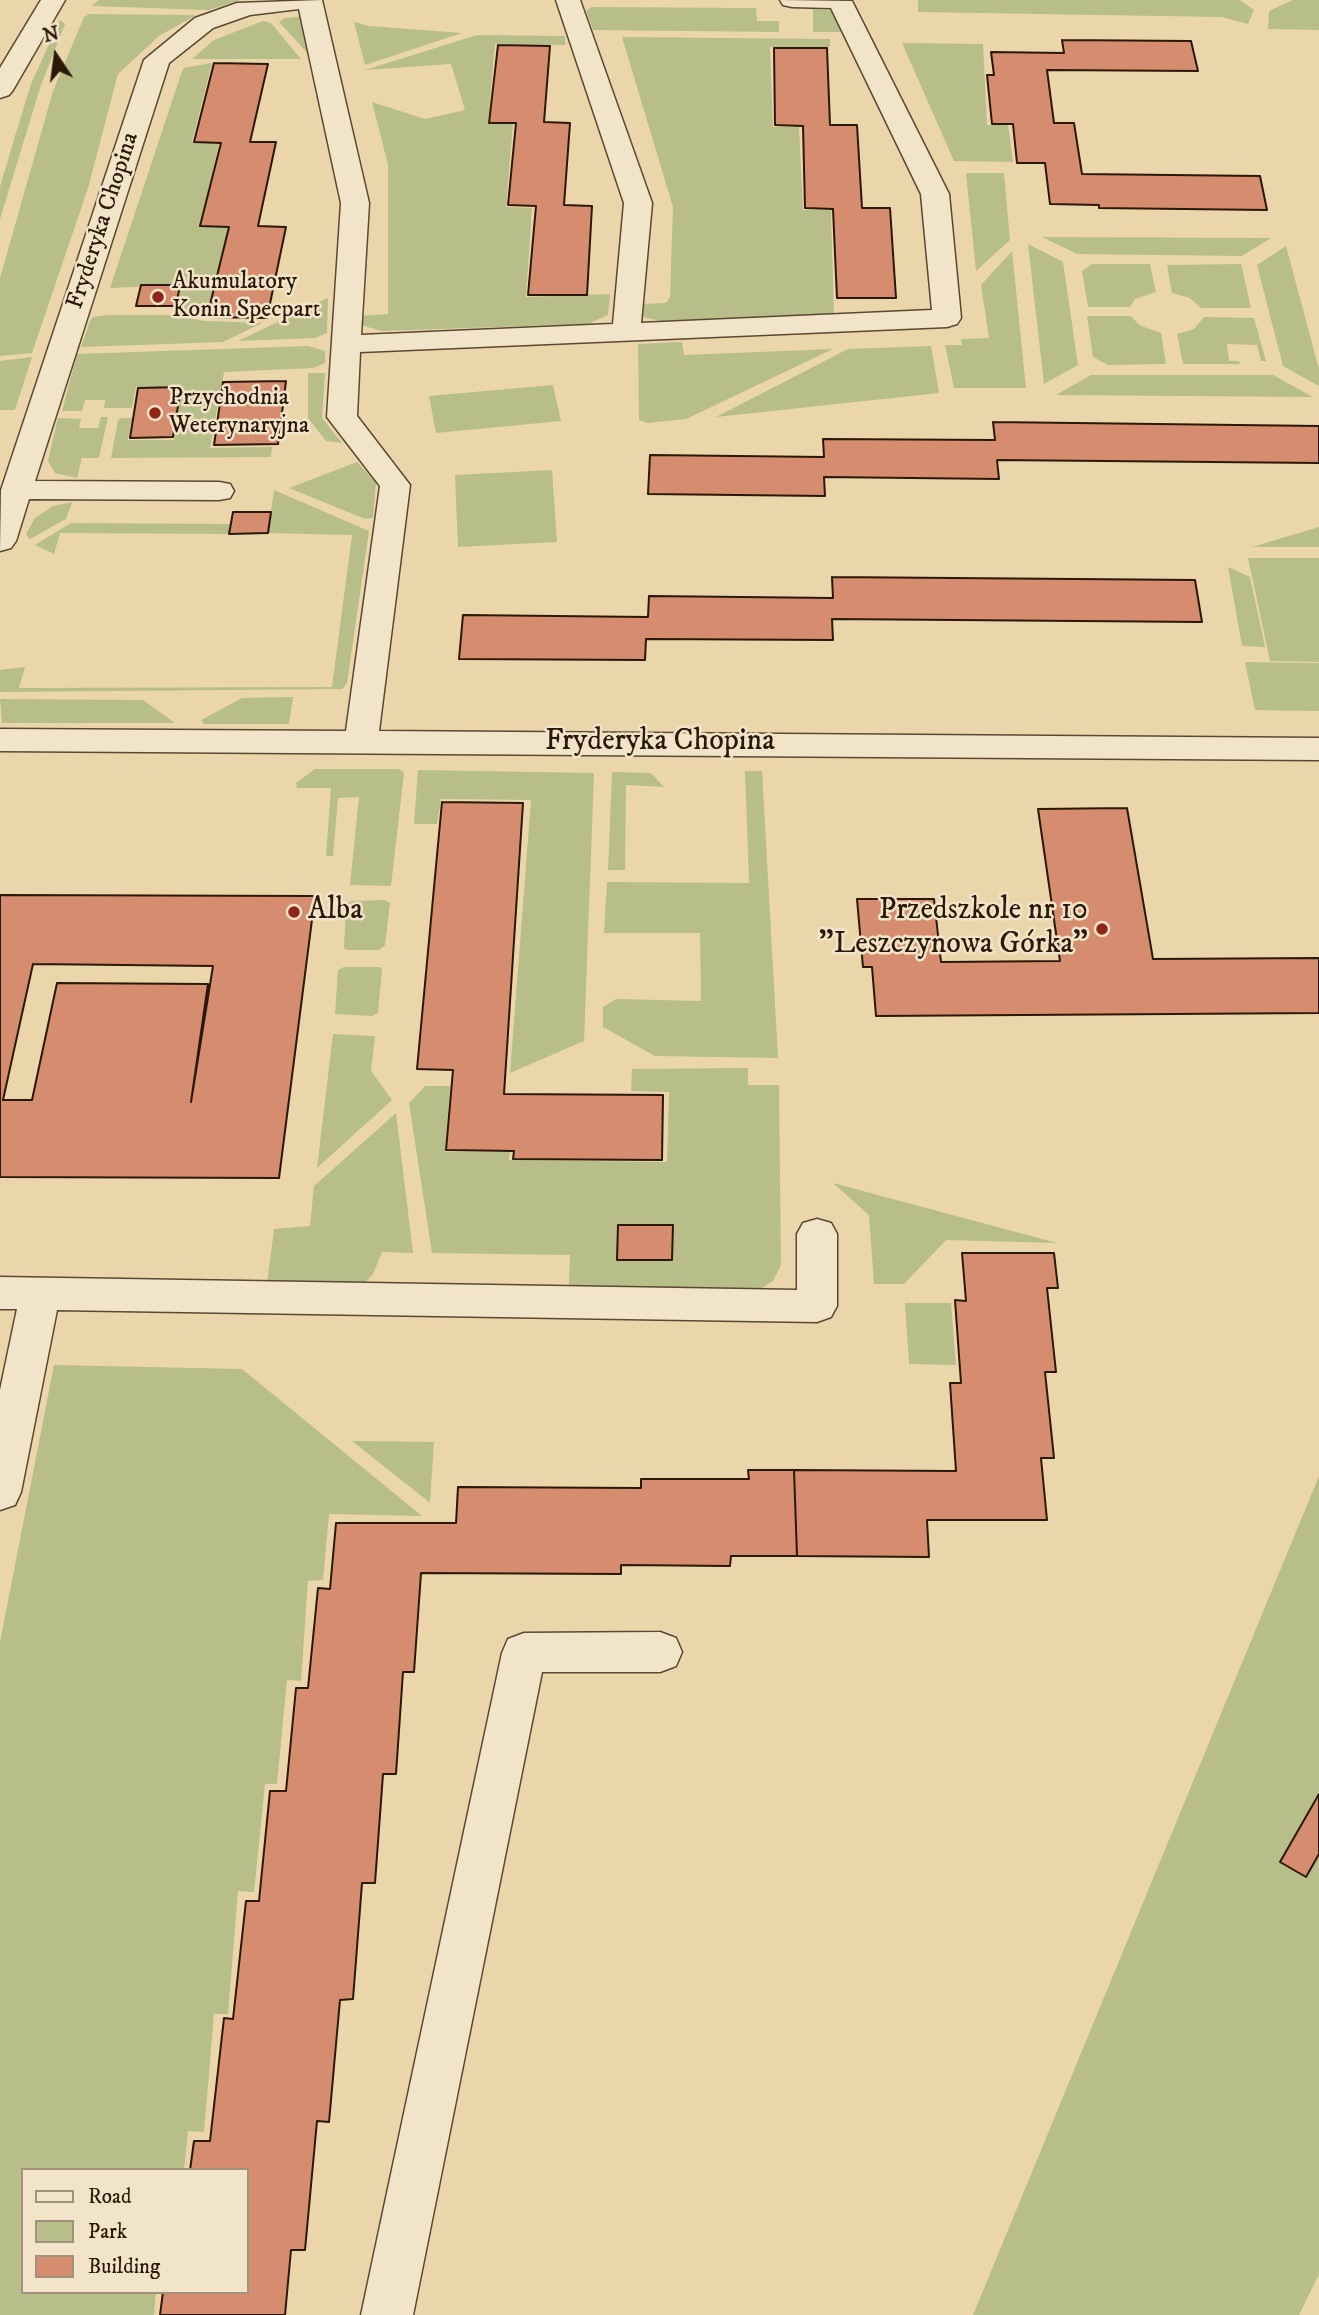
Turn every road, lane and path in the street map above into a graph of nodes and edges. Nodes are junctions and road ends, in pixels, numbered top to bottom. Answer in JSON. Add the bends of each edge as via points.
{"nodes":[{"id":1,"x":53,"y":0,"type":"edge"},
{"id":2,"x":309,"y":0,"type":"edge"},
{"id":3,"x":568,"y":0,"type":"edge"},
{"id":4,"x":792,"y":0,"type":"edge"},
{"id":5,"x":840,"y":1,"type":"edge"},
{"id":6,"x":0,"y":90,"type":"edge"},
{"id":7,"x":626,"y":333,"type":"junction"},
{"id":8,"x":347,"y":344,"type":"junction"},
{"id":9,"x":16,"y":490,"type":"junction"},
{"id":10,"x":219,"y":491,"type":"dead end"},
{"id":11,"x":0,"y":541,"type":"edge"},
{"id":12,"x":0,"y":740,"type":"edge"},
{"id":13,"x":361,"y":741,"type":"junction"},
{"id":14,"x":1319,"y":748,"type":"edge"},
{"id":15,"x":817,"y":1234,"type":"dead end"},
{"id":16,"x":0,"y":1293,"type":"edge"},
{"id":17,"x":40,"y":1294,"type":"junction"},
{"id":18,"x":0,"y":1492,"type":"edge"},
{"id":19,"x":660,"y":1652,"type":"dead end"},
{"id":20,"x":387,"y":2315,"type":"edge"}],
"edges":[{"from":1,"to":6,"type":"street"},
{"from":2,"to":8,"type":"street","via":[[355,203]]},
{"from":2,"to":9,"type":"street","name":"Fryderyka Chopina","via":[[246,8],[204,23],[157,60]]},
{"from":3,"to":7,"type":"street","via":[[638,203]]},
{"from":4,"to":5,"type":"street"},
{"from":5,"to":7,"type":"street","via":[[935,194],[947,318]]},
{"from":7,"to":8,"type":"street"},
{"from":8,"to":13,"type":"street","via":[[342,417],[395,485]]},
{"from":9,"to":10,"type":"street"},
{"from":9,"to":11,"type":"street","name":"Fryderyka Chopina"},
{"from":12,"to":13,"type":"street","name":"Fryderyka Chopina"},
{"from":13,"to":14,"type":"street","name":"Fryderyka Chopina"},
{"from":15,"to":17,"type":"street","via":[[817,1306]]},
{"from":16,"to":17,"type":"street"},
{"from":17,"to":18,"type":"street"},
{"from":19,"to":20,"type":"street","via":[[524,1653]]}]}
